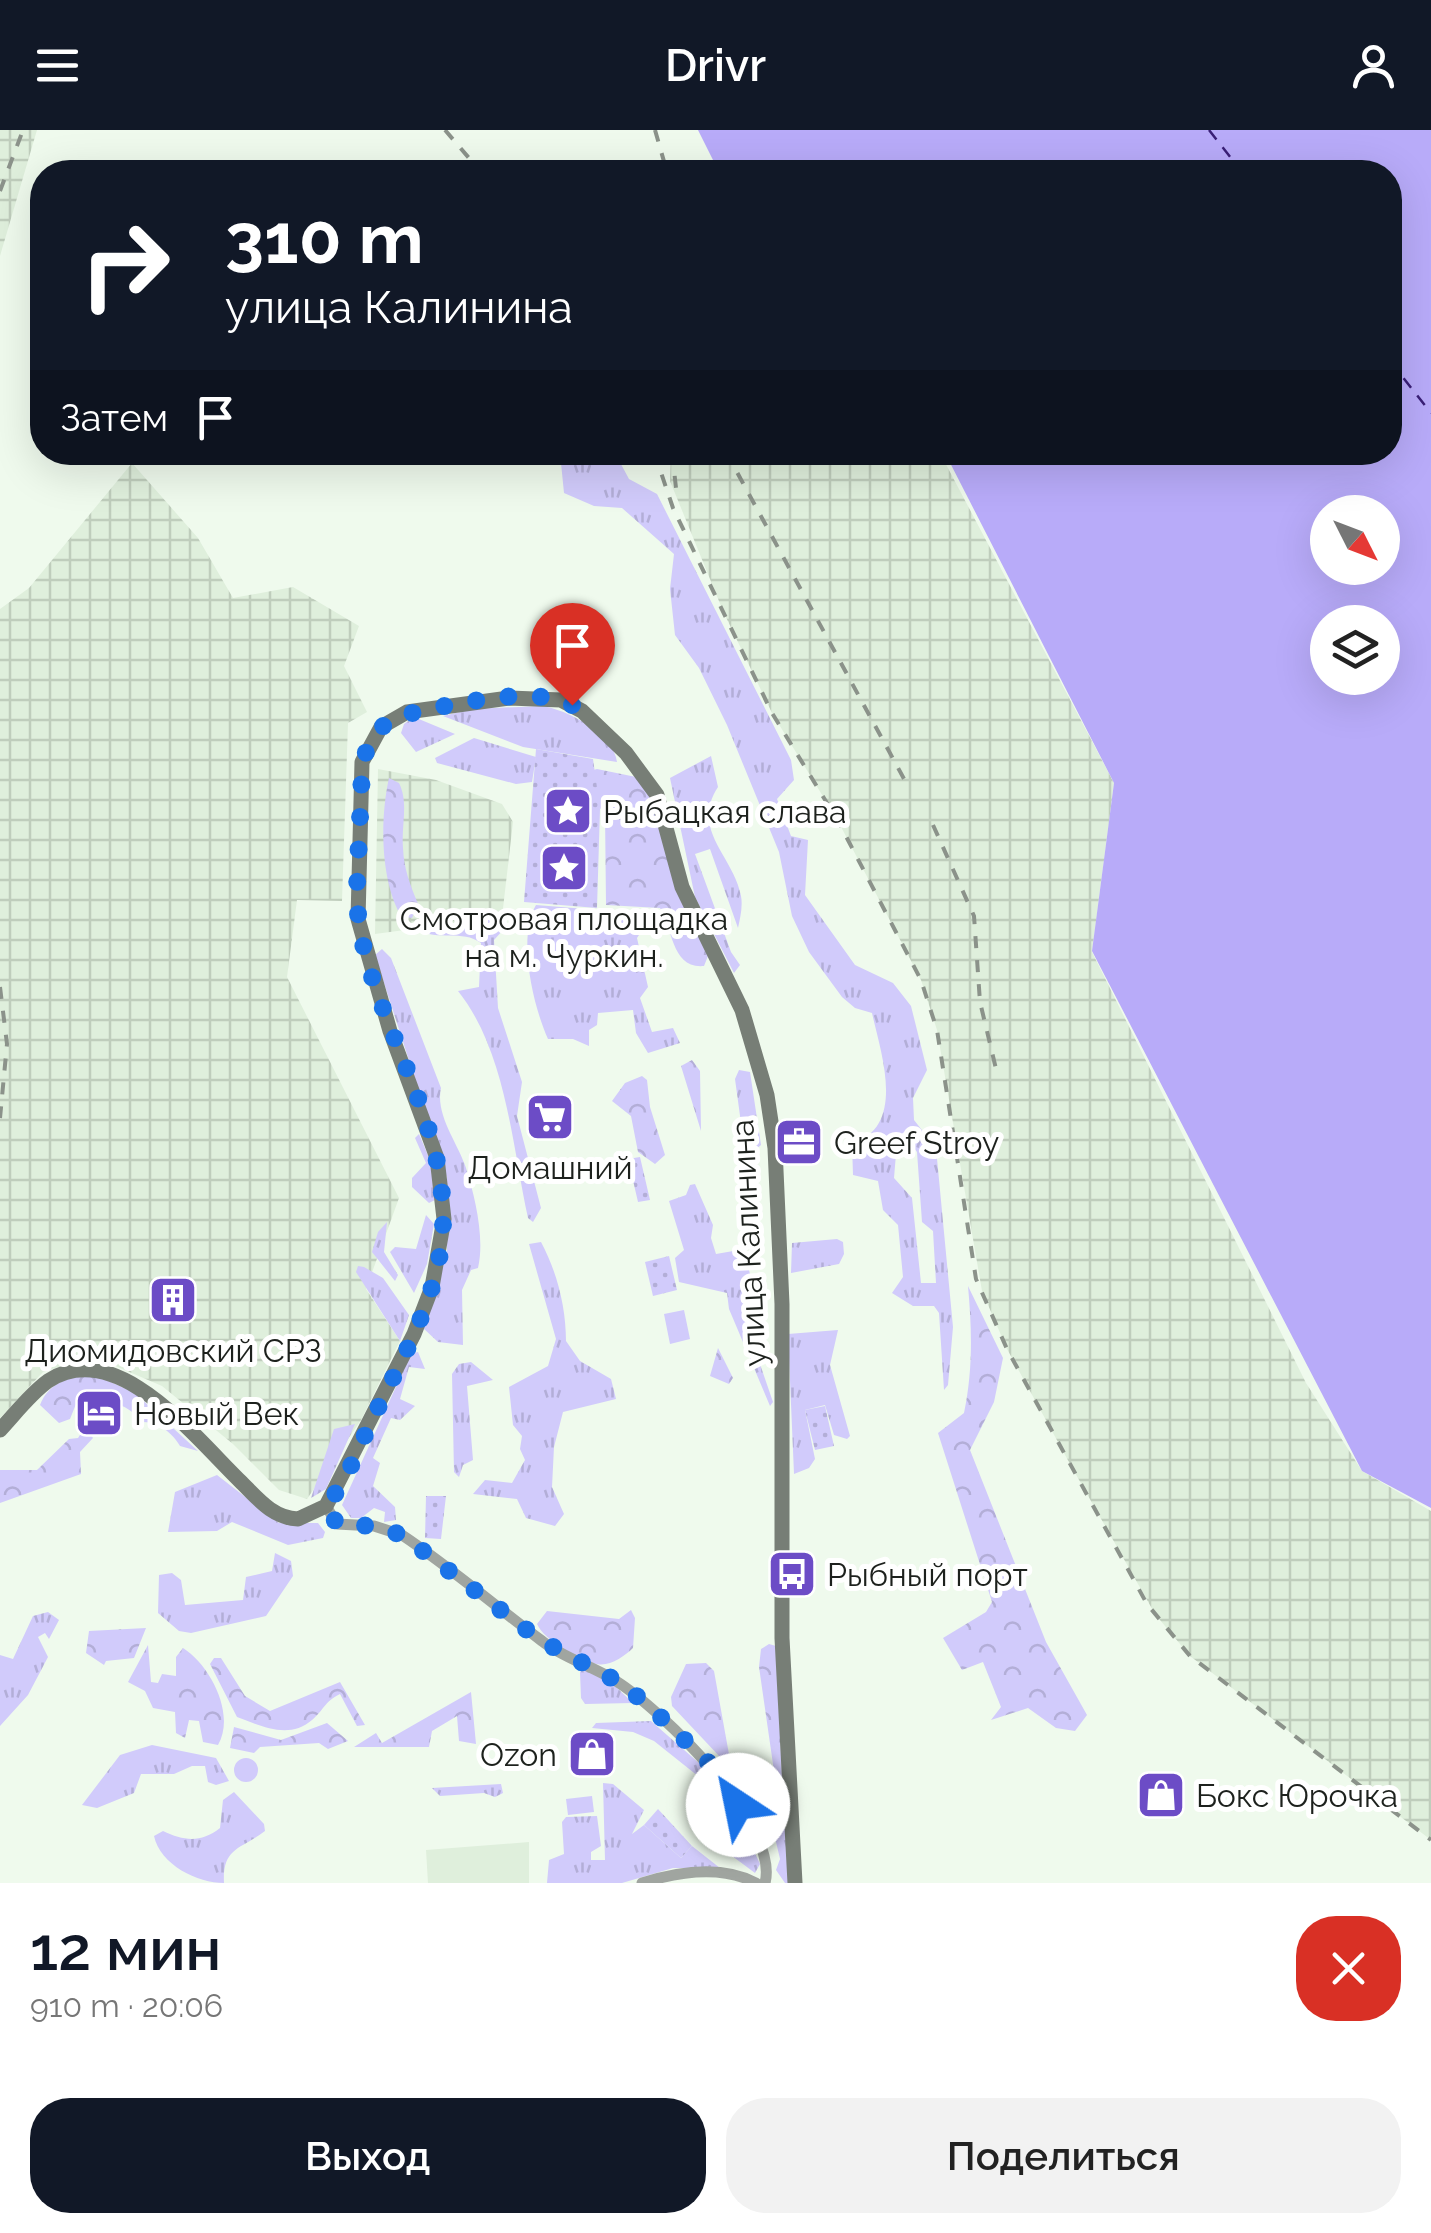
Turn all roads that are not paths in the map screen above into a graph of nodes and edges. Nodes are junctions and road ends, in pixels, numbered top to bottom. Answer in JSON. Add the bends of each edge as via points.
{"nodes":[{"id":1,"x":0,"y":1430,"type":"edge"},
{"id":2,"x":326,"y":1506,"type":"junction"},
{"id":3,"x":642,"y":1883,"type":"edge"},
{"id":4,"x":756,"y":1883,"type":"edge"},
{"id":5,"x":765,"y":1883,"type":"edge"},
{"id":6,"x":794,"y":1883,"type":"edge"}],
"edges":[{"from":1,"to":2,"type":"main road","via":[[50,1380],[90,1366],[104,1369],[163,1407],[272,1512],[298,1519]]},
{"from":2,"to":5,"type":"street","via":[[337,1524],[402,1535],[540,1640],[647,1704],[720,1775],[768,1865]]},
{"from":2,"to":6,"type":"main road","name":"улица Калинина","via":[[414,1334],[438,1262],[444,1218],[437,1158],[358,919],[362,762],[378,730],[398,715],[543,697],[582,711],[657,795],[686,897],[752,1038],[775,1148],[782,1638]]},
{"from":3,"to":4,"type":"street","via":[[691,1872]]}]}
